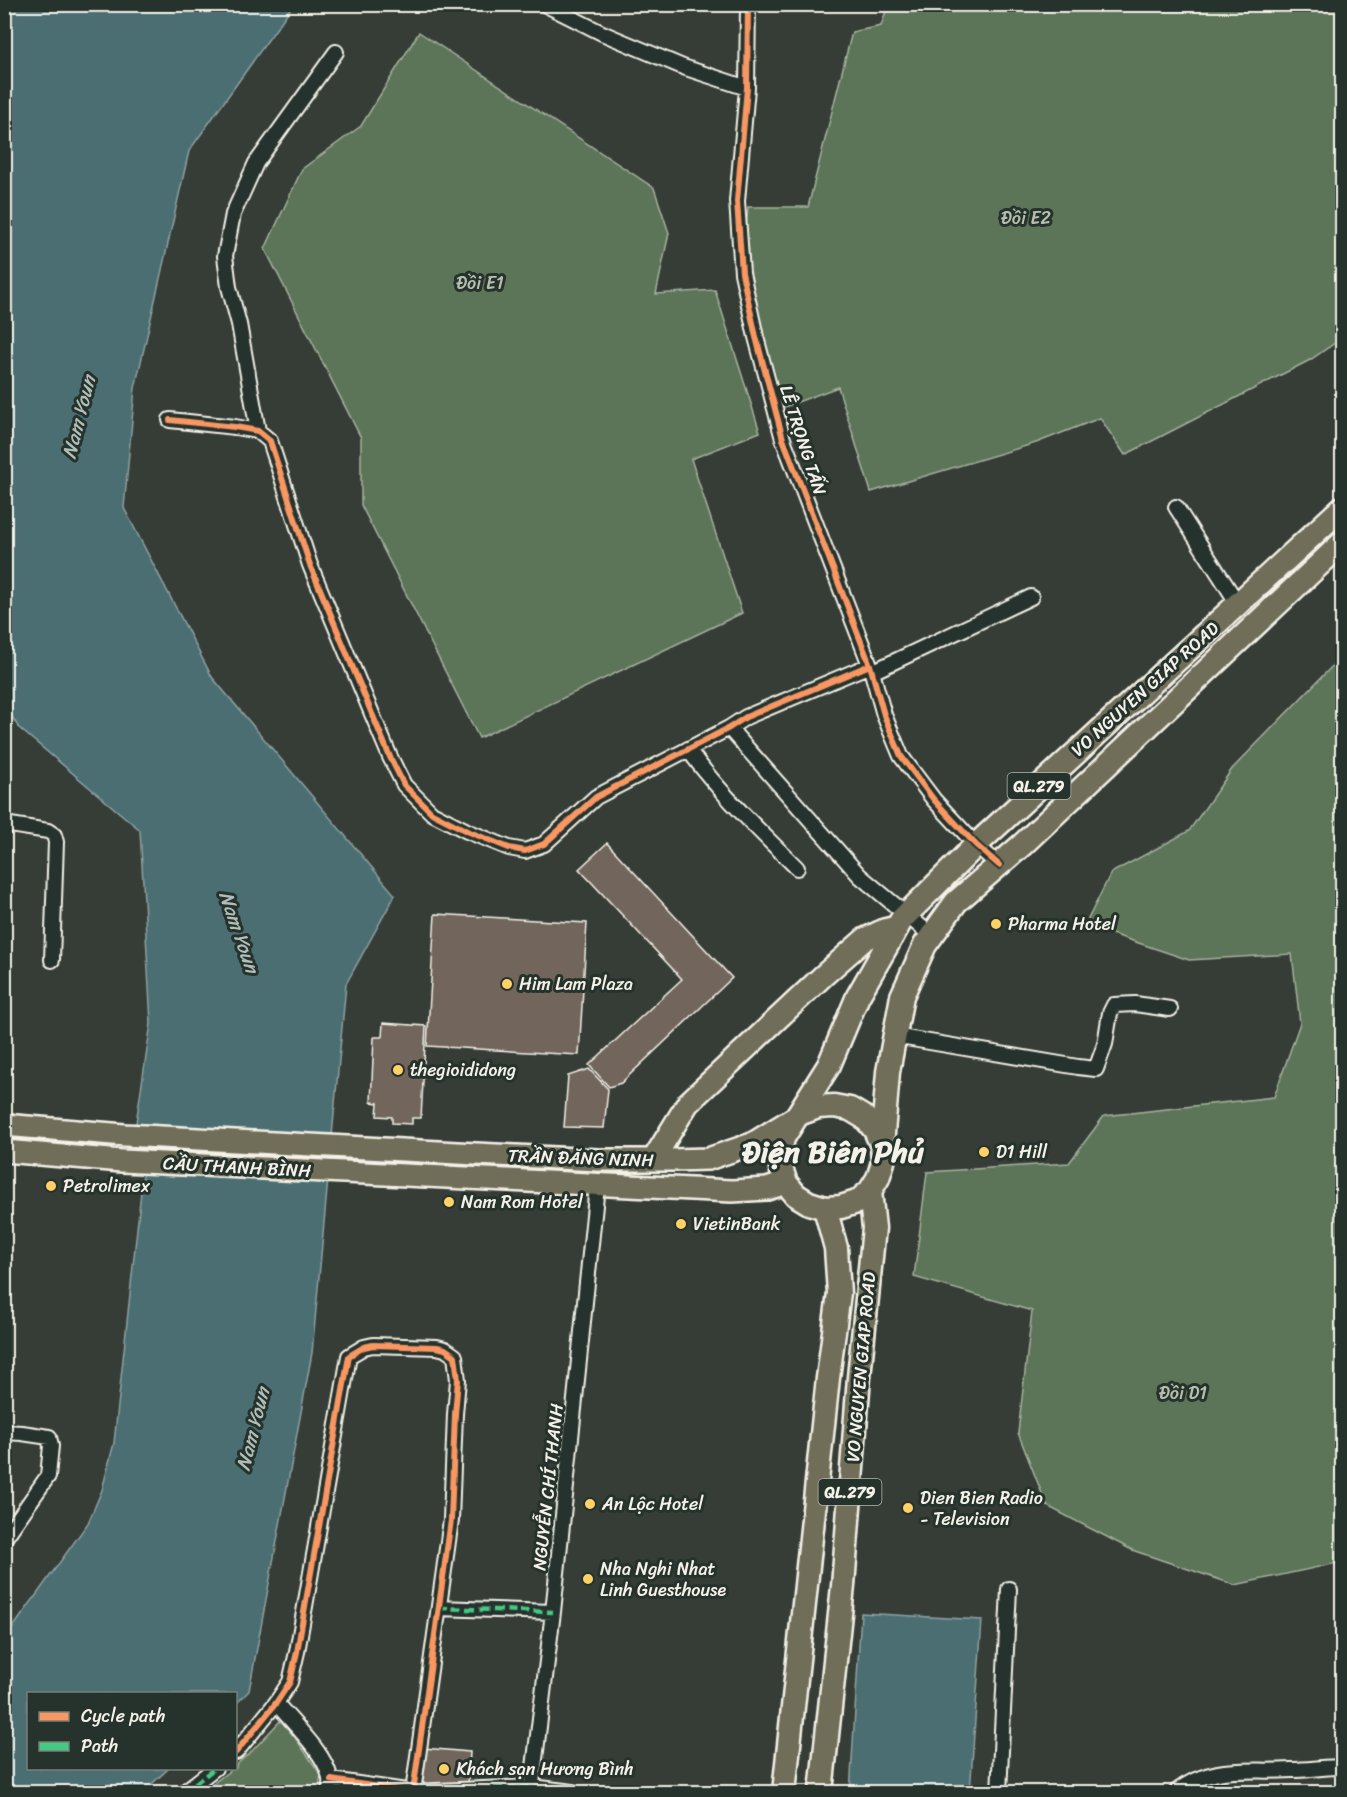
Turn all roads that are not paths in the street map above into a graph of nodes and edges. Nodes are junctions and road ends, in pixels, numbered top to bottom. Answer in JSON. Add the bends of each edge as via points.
{"nodes":[{"id":1,"x":544,"y":4,"type":"edge"},
{"id":2,"x":748,"y":4,"type":"edge"},
{"id":3,"x":336,"y":52,"type":"dead end"},
{"id":4,"x":747,"y":88,"type":"junction"},
{"id":5,"x":170,"y":420,"type":"dead end"},
{"id":6,"x":258,"y":431,"type":"junction"},
{"id":7,"x":1176,"y":507,"type":"dead end"},
{"id":8,"x":1342,"y":508,"type":"edge"},
{"id":9,"x":1342,"y":543,"type":"edge"},
{"id":10,"x":1031,"y":597,"type":"dead end"},
{"id":11,"x":1238,"y":604,"type":"junction"},
{"id":12,"x":871,"y":668,"type":"junction"},
{"id":13,"x":729,"y":728,"type":"junction"},
{"id":14,"x":688,"y":749,"type":"junction"},
{"id":15,"x":4,"y":824,"type":"edge"},
{"id":16,"x":976,"y":844,"type":"junction"},
{"id":17,"x":999,"y":865,"type":"junction"},
{"id":18,"x":796,"y":868,"type":"dead end"},
{"id":19,"x":901,"y":921,"type":"junction"},
{"id":20,"x":932,"y":936,"type":"junction"},
{"id":21,"x":52,"y":960,"type":"dead end"},
{"id":22,"x":1170,"y":1009,"type":"dead end"},
{"id":23,"x":894,"y":1036,"type":"junction"},
{"id":24,"x":800,"y":1114,"type":"junction"},
{"id":25,"x":4,"y":1125,"type":"edge"},
{"id":26,"x":882,"y":1146,"type":"junction"},
{"id":27,"x":351,"y":1147,"type":"joint"},
{"id":28,"x":4,"y":1151,"type":"edge"},
{"id":29,"x":599,"y":1160,"type":"junction"},
{"id":30,"x":653,"y":1160,"type":"junction"},
{"id":31,"x":351,"y":1173,"type":"joint"},
{"id":32,"x":786,"y":1183,"type":"junction"},
{"id":33,"x":597,"y":1186,"type":"junction"},
{"id":34,"x":870,"y":1191,"type":"junction"},
{"id":35,"x":825,"y":1208,"type":"junction"},
{"id":36,"x":4,"y":1432,"type":"edge"},
{"id":37,"x":4,"y":1539,"type":"edge"},
{"id":38,"x":1010,"y":1589,"type":"dead end"},
{"id":39,"x":439,"y":1608,"type":"junction"},
{"id":40,"x":553,"y":1612,"type":"junction"},
{"id":41,"x":276,"y":1703,"type":"junction"},
{"id":42,"x":237,"y":1751,"type":"edge"},
{"id":43,"x":1342,"y":1767,"type":"edge"},
{"id":44,"x":212,"y":1770,"type":"edge"},
{"id":45,"x":330,"y":1786,"type":"edge"},
{"id":46,"x":532,"y":1790,"type":"edge"},
{"id":47,"x":184,"y":1792,"type":"edge"},
{"id":48,"x":413,"y":1792,"type":"edge"},
{"id":49,"x":573,"y":1792,"type":"edge"},
{"id":50,"x":784,"y":1792,"type":"edge"},
{"id":51,"x":821,"y":1792,"type":"edge"},
{"id":52,"x":999,"y":1792,"type":"edge"},
{"id":53,"x":1176,"y":1792,"type":"edge"}],
"edges":[{"from":1,"to":4,"type":"street","via":[[673,63]]},
{"from":2,"to":4,"type":"street","name":"LÊ TRỌNG TẤN"},
{"from":3,"to":6,"type":"street","via":[[256,163],[233,214],[225,256]]},
{"from":4,"to":12,"type":"street","name":"LÊ TRỌNG TẤN","via":[[737,201],[742,273],[783,439]]},
{"from":5,"to":6,"type":"street"},
{"from":6,"to":14,"type":"street","via":[[270,441],[310,565],[390,757],[404,785],[432,813],[467,831],[525,851],[544,844],[596,797]]},
{"from":7,"to":11,"type":"street"},
{"from":8,"to":11,"type":"highway","name":"VO NGUYEN GIAP ROAD","number":"QL.279"},
{"from":9,"to":17,"type":"highway","name":"VO NGUYEN GIAP ROAD","number":"QL.279"},
{"from":10,"to":12,"type":"street"},
{"from":11,"to":16,"type":"highway","name":"VO NGUYEN GIAP ROAD","number":"QL.279"},
{"from":12,"to":13,"type":"street","via":[[746,717]]},
{"from":12,"to":16,"type":"street","name":"LÊ TRỌNG TẤN","via":[[901,756],[934,800]]},
{"from":13,"to":14,"type":"street"},
{"from":13,"to":19,"type":"street"},
{"from":14,"to":18,"type":"street","via":[[719,788]]},
{"from":15,"to":21,"type":"street","via":[[54,835]]},
{"from":16,"to":17,"type":"street","name":"LÊ TRỌNG TẤN"},
{"from":16,"to":19,"type":"highway","name":"VO NGUYEN GIAP ROAD","number":"QL.279"},
{"from":17,"to":20,"type":"highway","name":"VO NGUYEN GIAP ROAD","number":"QL.279","via":[[956,902]]},
{"from":19,"to":20,"type":"street"},
{"from":19,"to":24,"type":"highway","name":"VO NGUYEN GIAP ROAD","number":"QL.279","via":[[858,996],[829,1065]]},
{"from":19,"to":30,"type":"main road","via":[[865,939],[687,1103]]},
{"from":20,"to":23,"type":"highway","name":"VO NGUYEN GIAP ROAD","number":"QL.279","via":[[902,996]]},
{"from":22,"to":23,"type":"street","via":[[1114,1005],[1096,1069]]},
{"from":23,"to":26,"type":"highway","name":"VO NGUYEN GIAP ROAD","number":"QL.279"},
{"from":24,"to":26,"type":"highway","via":[[818,1107],[850,1109],[865,1118]]},
{"from":24,"to":30,"type":"main road","name":"TRẦN ĐĂNG NINH","via":[[752,1144],[708,1159]]},
{"from":24,"to":32,"type":"highway","number":"QL.279","via":[[783,1138],[780,1153]]},
{"from":25,"to":27,"type":"main road","name":"CẦU THANH BÌNH"},
{"from":26,"to":34,"type":"highway","number":"QL.279","via":[[883,1162]]},
{"from":27,"to":29,"type":"main road","name":"TRẦN ĐĂNG NINH"},
{"from":28,"to":31,"type":"main road","name":"CẦU THANH BÌNH"},
{"from":29,"to":30,"type":"main road","name":"TRẦN ĐĂNG NINH"},
{"from":29,"to":33,"type":"main road"},
{"from":31,"to":33,"type":"main road","name":"TRẦN ĐĂNG NINH"},
{"from":32,"to":33,"type":"main road","name":"TRẦN ĐĂNG NINH","via":[[767,1189],[732,1191]]},
{"from":32,"to":35,"type":"highway","via":[[796,1195]]},
{"from":33,"to":40,"type":"street","name":"NGUYỄN CHÍ THANH"},
{"from":34,"to":35,"type":"highway","via":[[857,1202]]},
{"from":34,"to":51,"type":"highway","name":"VO NGUYEN GIAP ROAD","number":"QL.279","via":[[874,1228]]},
{"from":35,"to":50,"type":"highway","name":"VO NGUYEN GIAP ROAD","number":"QL.279","via":[[836,1248],[839,1293]]},
{"from":36,"to":37,"type":"street","via":[[49,1437],[51,1446],[48,1476]]},
{"from":38,"to":52,"type":"street"},
{"from":39,"to":40,"type":"street"},
{"from":39,"to":41,"type":"street","via":[[451,1520],[458,1380],[455,1356],[437,1347],[364,1347],[349,1356],[297,1652],[290,1682]]},
{"from":39,"to":48,"type":"street"},
{"from":40,"to":46,"type":"street","name":"NGUYỄN CHÍ THANH"},
{"from":41,"to":42,"type":"street"},
{"from":41,"to":45,"type":"street","via":[[317,1750],[326,1765]]},
{"from":43,"to":53,"type":"street","via":[[1230,1771],[1202,1776]]},
{"from":44,"to":47,"type":"street"},
{"from":45,"to":48,"type":"street"},
{"from":46,"to":48,"type":"street"},
{"from":46,"to":49,"type":"street"}]}
